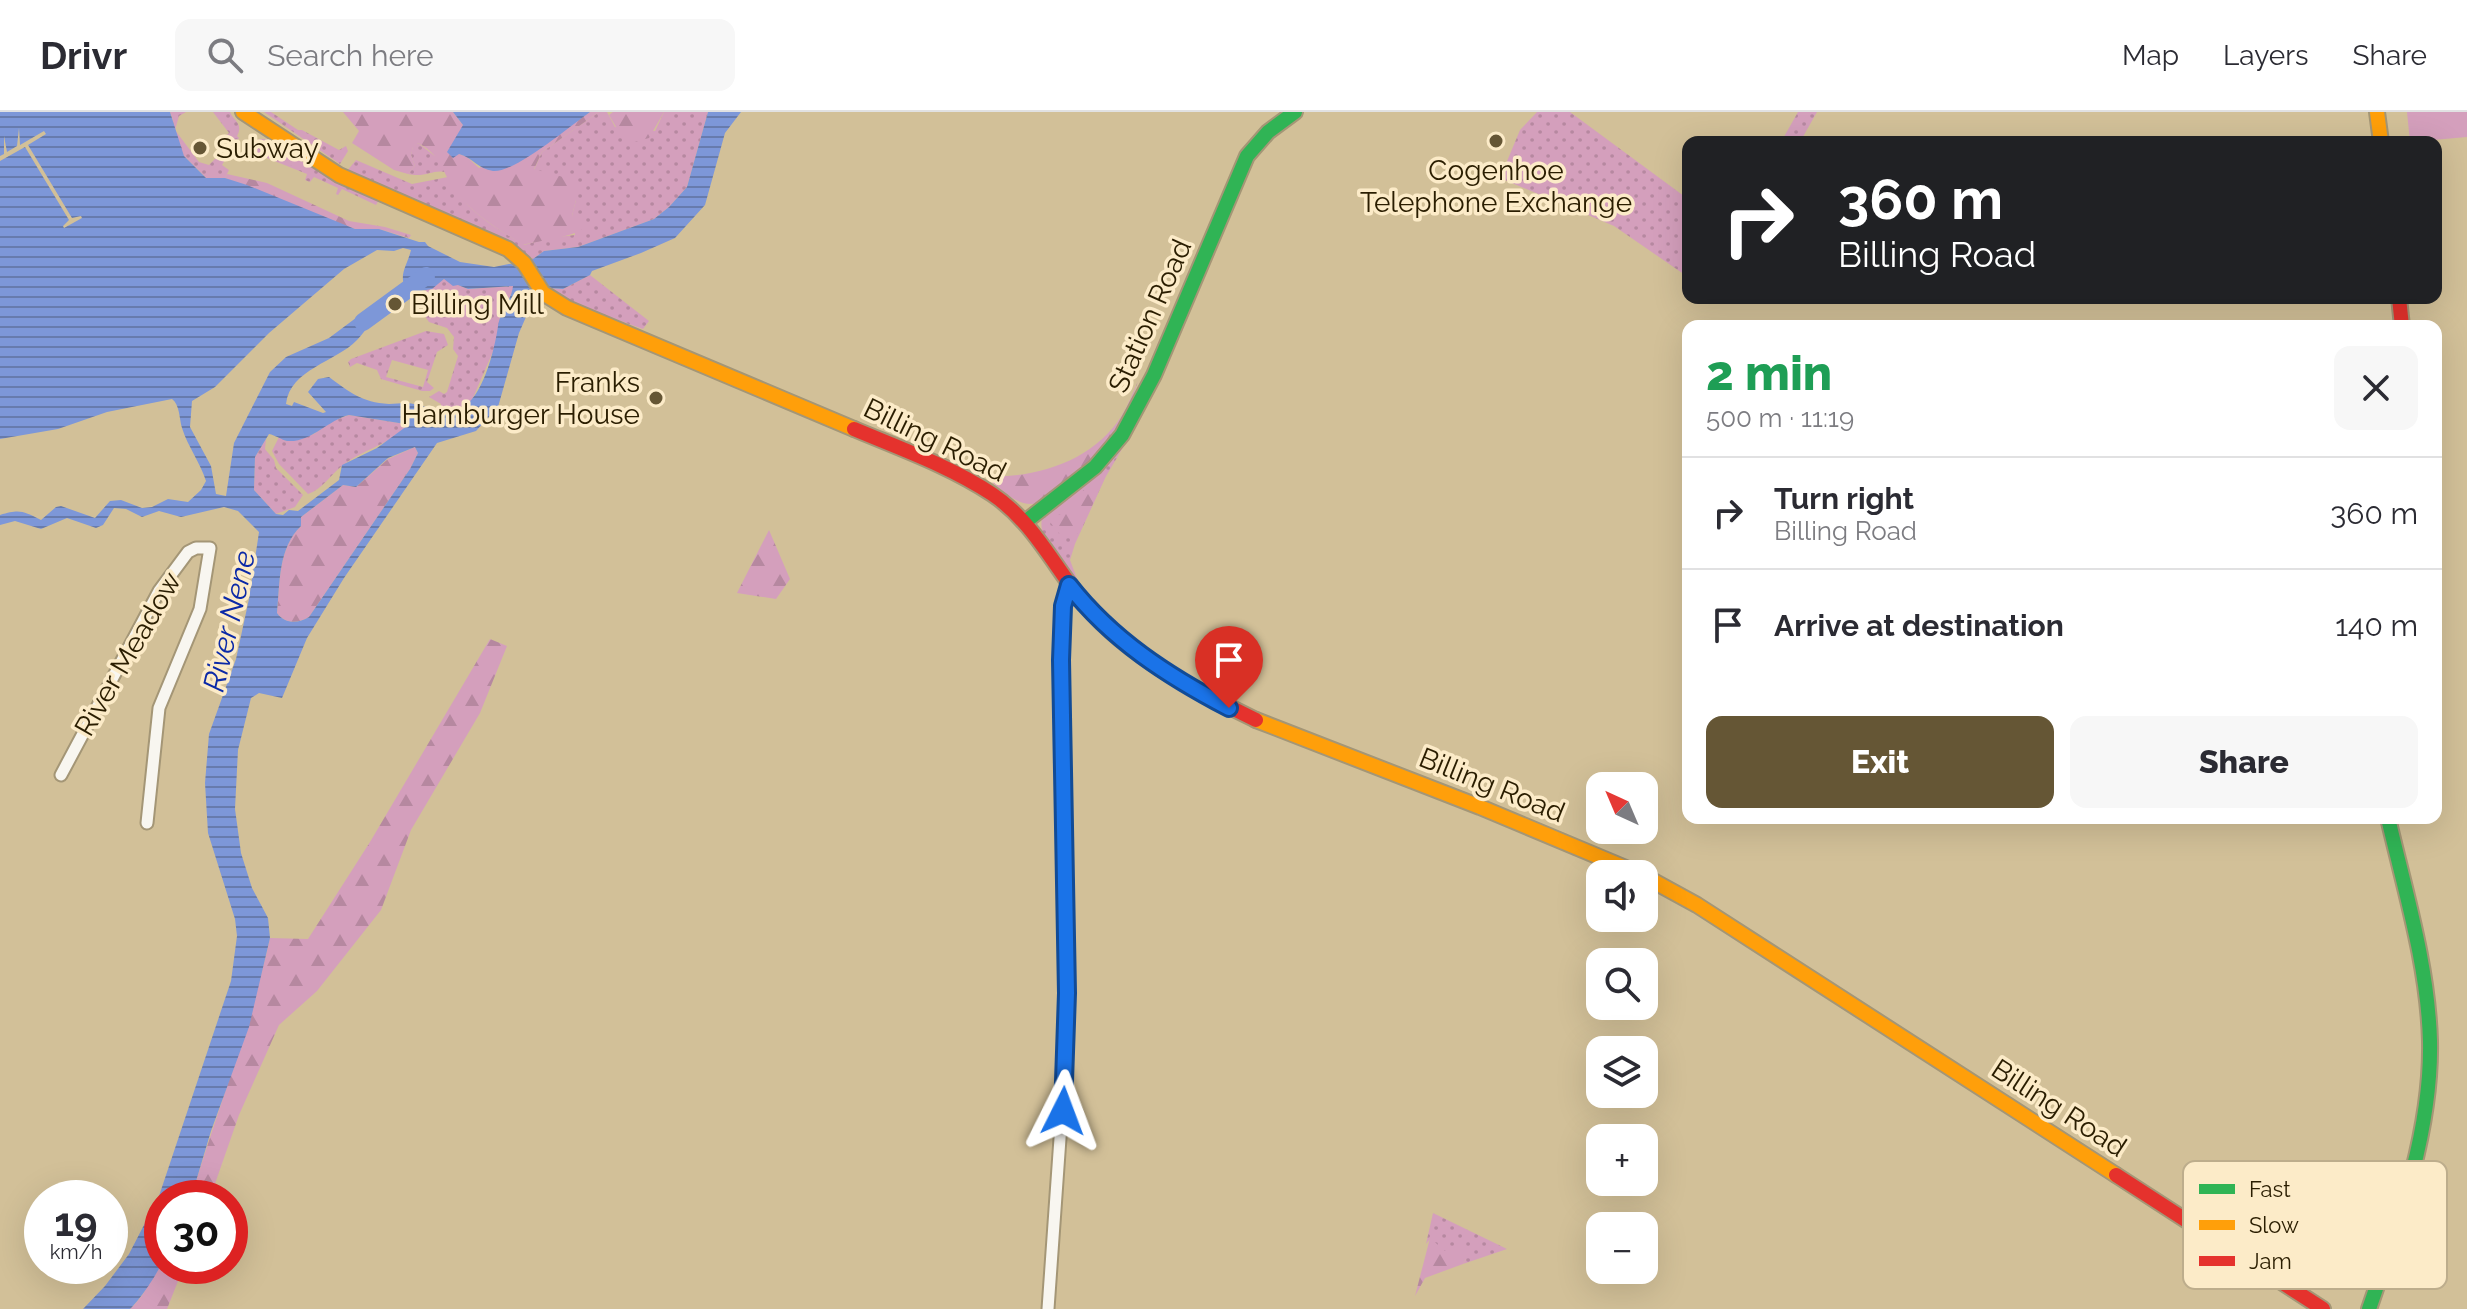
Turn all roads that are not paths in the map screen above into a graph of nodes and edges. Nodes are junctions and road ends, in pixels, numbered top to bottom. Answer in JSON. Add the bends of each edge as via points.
{"nodes":[{"id":1,"x":243,"y":112,"type":"edge"},
{"id":2,"x":1295,"y":112,"type":"edge"},
{"id":3,"x":2377,"y":112,"type":"edge"},
{"id":4,"x":2380,"y":136,"type":"edge"},
{"id":5,"x":1025,"y":522,"type":"junction"},
{"id":6,"x":1069,"y":585,"type":"junction"},
{"id":7,"x":61,"y":775,"type":"dead end"},
{"id":8,"x":147,"y":823,"type":"dead end"},
{"id":9,"x":2389,"y":824,"type":"edge"},
{"id":10,"x":1606,"y":860,"type":"edge"},
{"id":11,"x":1658,"y":884,"type":"edge"},
{"id":12,"x":2413,"y":1161,"type":"edge"},
{"id":13,"x":2183,"y":1219,"type":"edge"},
{"id":14,"x":2292,"y":1289,"type":"edge"},
{"id":15,"x":2376,"y":1289,"type":"edge"},
{"id":16,"x":1048,"y":1309,"type":"edge"},
{"id":17,"x":2323,"y":1309,"type":"edge"},
{"id":18,"x":2369,"y":1309,"type":"edge"}],
"edges":[{"from":1,"to":5,"type":"street","name":"Billing Road","via":[[339,175],[517,256],[543,293],[950,472],[1000,499]]},
{"from":2,"to":5,"type":"street","name":"Station Road","via":[[1247,156],[1154,375],[1122,435],[1095,467]]},
{"from":3,"to":4,"type":"street"},
{"from":5,"to":6,"type":"street","name":"Billing Road"},
{"from":6,"to":10,"type":"street","name":"Billing Road","via":[[1102,623],[1146,659],[1229,708]]},
{"from":6,"to":16,"type":"street","via":[[1061,660],[1066,1053]]},
{"from":7,"to":8,"type":"street","name":"River Meadow","via":[[159,591],[188,552],[210,548],[200,609],[159,708]]},
{"from":9,"to":12,"type":"street","via":[[2420,956],[2430,1039]]},
{"from":11,"to":13,"type":"street","name":"Billing Road"},
{"from":14,"to":17,"type":"street","name":"Billing Road"},
{"from":15,"to":18,"type":"street"}]}
